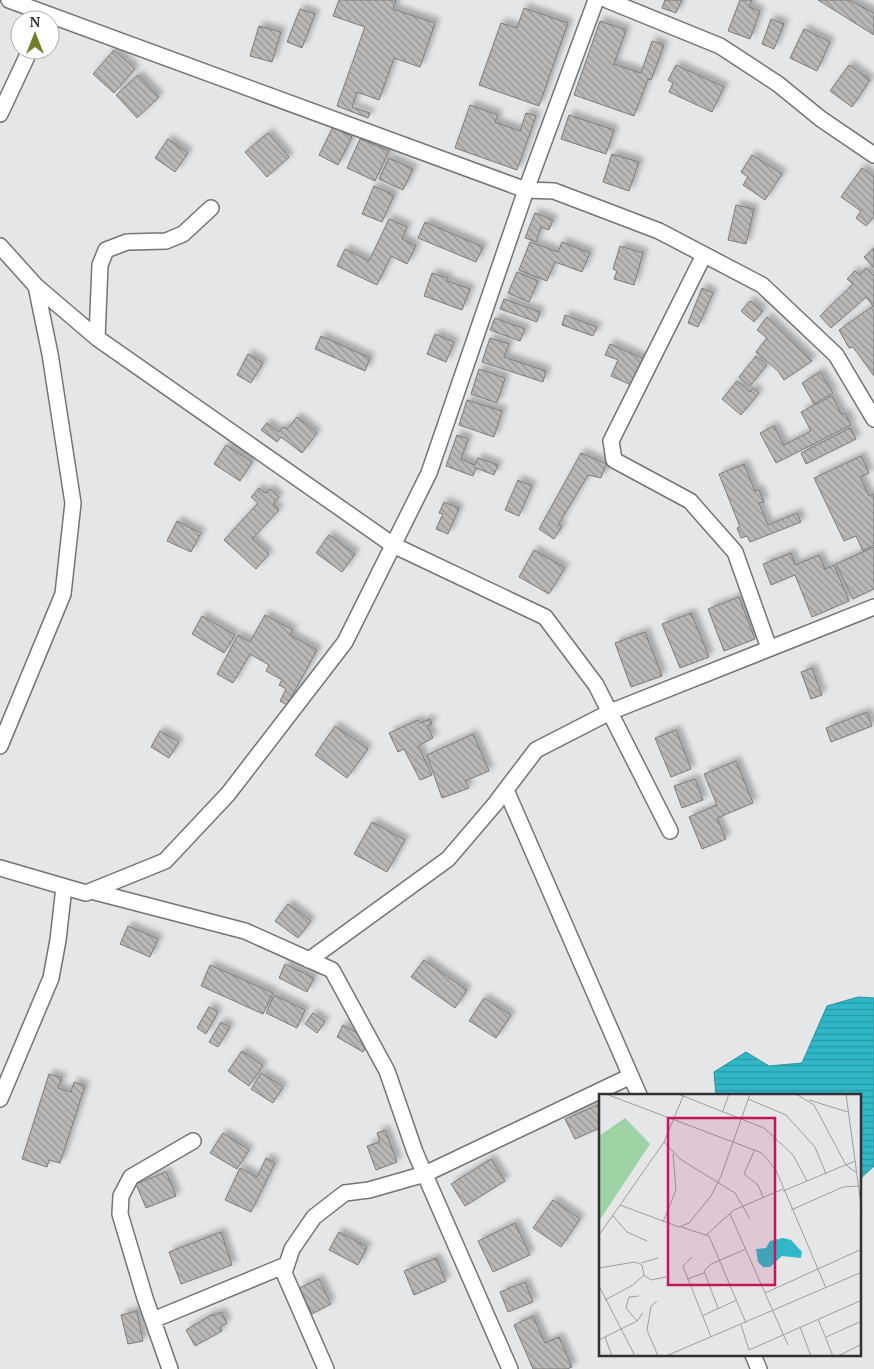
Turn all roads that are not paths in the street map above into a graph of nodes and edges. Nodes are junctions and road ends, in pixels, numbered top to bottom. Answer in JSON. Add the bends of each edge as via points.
{"nodes":[{"id":1,"x":9,"y":0,"type":"edge"},
{"id":2,"x":596,"y":0,"type":"edge"},
{"id":3,"x":607,"y":0,"type":"edge"},
{"id":4,"x":44,"y":10,"type":"edge"},
{"id":5,"x":60,"y":16,"type":"edge"},
{"id":6,"x":25,"y":60,"type":"edge"},
{"id":7,"x":0,"y":114,"type":"edge"},
{"id":8,"x":874,"y":155,"type":"edge"},
{"id":9,"x":526,"y":190,"type":"junction"},
{"id":10,"x":212,"y":208,"type":"dead end"},
{"id":11,"x":0,"y":246,"type":"edge"},
{"id":12,"x":704,"y":255,"type":"junction"},
{"id":13,"x":36,"y":286,"type":"junction"},
{"id":14,"x":97,"y":338,"type":"junction"},
{"id":15,"x":874,"y":419,"type":"edge"},
{"id":16,"x":393,"y":545,"type":"junction"},
{"id":17,"x":874,"y":606,"type":"edge"},
{"id":18,"x":769,"y":648,"type":"junction"},
{"id":19,"x":610,"y":712,"type":"junction"},
{"id":20,"x":0,"y":746,"type":"edge"},
{"id":21,"x":506,"y":790,"type":"junction"},
{"id":22,"x":670,"y":831,"type":"dead end"},
{"id":23,"x":0,"y":868,"type":"edge"},
{"id":24,"x":64,"y":887,"type":"junction"},
{"id":25,"x":91,"y":891,"type":"junction"},
{"id":26,"x":309,"y":960,"type":"junction"},
{"id":27,"x":631,"y":1076,"type":"junction"},
{"id":28,"x":639,"y":1094,"type":"edge"},
{"id":29,"x":0,"y":1099,"type":"edge"},
{"id":30,"x":193,"y":1141,"type":"dead end"},
{"id":31,"x":425,"y":1174,"type":"junction"},
{"id":32,"x":286,"y":1265,"type":"junction"},
{"id":33,"x":152,"y":1320,"type":"junction"},
{"id":34,"x":753,"y":1356,"type":"edge"},
{"id":35,"x":170,"y":1369,"type":"edge"},
{"id":36,"x":326,"y":1369,"type":"edge"},
{"id":37,"x":510,"y":1369,"type":"edge"},
{"id":38,"x":759,"y":1369,"type":"edge"}],
"edges":[{"from":1,"to":4,"type":"street"},
{"from":2,"to":9,"type":"street"},
{"from":3,"to":8,"type":"street","via":[[720,46]]},
{"from":5,"to":9,"type":"street"},
{"from":6,"to":7,"type":"street"},
{"from":9,"to":12,"type":"street","via":[[554,191],[659,231]]},
{"from":9,"to":16,"type":"street","via":[[429,473]]},
{"from":10,"to":14,"type":"street","via":[[183,234],[166,241],[127,242],[106,250],[100,265]]},
{"from":11,"to":13,"type":"street"},
{"from":12,"to":15,"type":"street","via":[[762,285],[836,355]]},
{"from":12,"to":18,"type":"street","via":[[611,441],[614,460],[690,501],[735,552]]},
{"from":13,"to":14,"type":"street"},
{"from":13,"to":20,"type":"street","via":[[73,503],[62,594]]},
{"from":14,"to":16,"type":"street"},
{"from":16,"to":19,"type":"street","via":[[545,616],[596,685]]},
{"from":16,"to":25,"type":"street","via":[[345,642],[228,794],[165,861]]},
{"from":17,"to":18,"type":"street"},
{"from":18,"to":19,"type":"street"},
{"from":19,"to":21,"type":"street","via":[[536,750]]},
{"from":19,"to":22,"type":"street"},
{"from":21,"to":26,"type":"street","via":[[448,859]]},
{"from":21,"to":27,"type":"street"},
{"from":23,"to":24,"type":"street"},
{"from":24,"to":25,"type":"street","via":[[86,893]]},
{"from":24,"to":29,"type":"street","via":[[51,978]]},
{"from":25,"to":26,"type":"street","via":[[245,931]]},
{"from":26,"to":31,"type":"street","via":[[332,970],[387,1071]]},
{"from":27,"to":28,"type":"street"},
{"from":27,"to":31,"type":"street"},
{"from":30,"to":33,"type":"street","via":[[131,1177],[121,1196],[120,1214]]},
{"from":31,"to":32,"type":"street","via":[[345,1194],[314,1218],[292,1249]]},
{"from":31,"to":37,"type":"street"},
{"from":32,"to":33,"type":"street"},
{"from":32,"to":36,"type":"street","via":[[284,1273]]},
{"from":33,"to":35,"type":"street"},
{"from":34,"to":38,"type":"street"}]}
